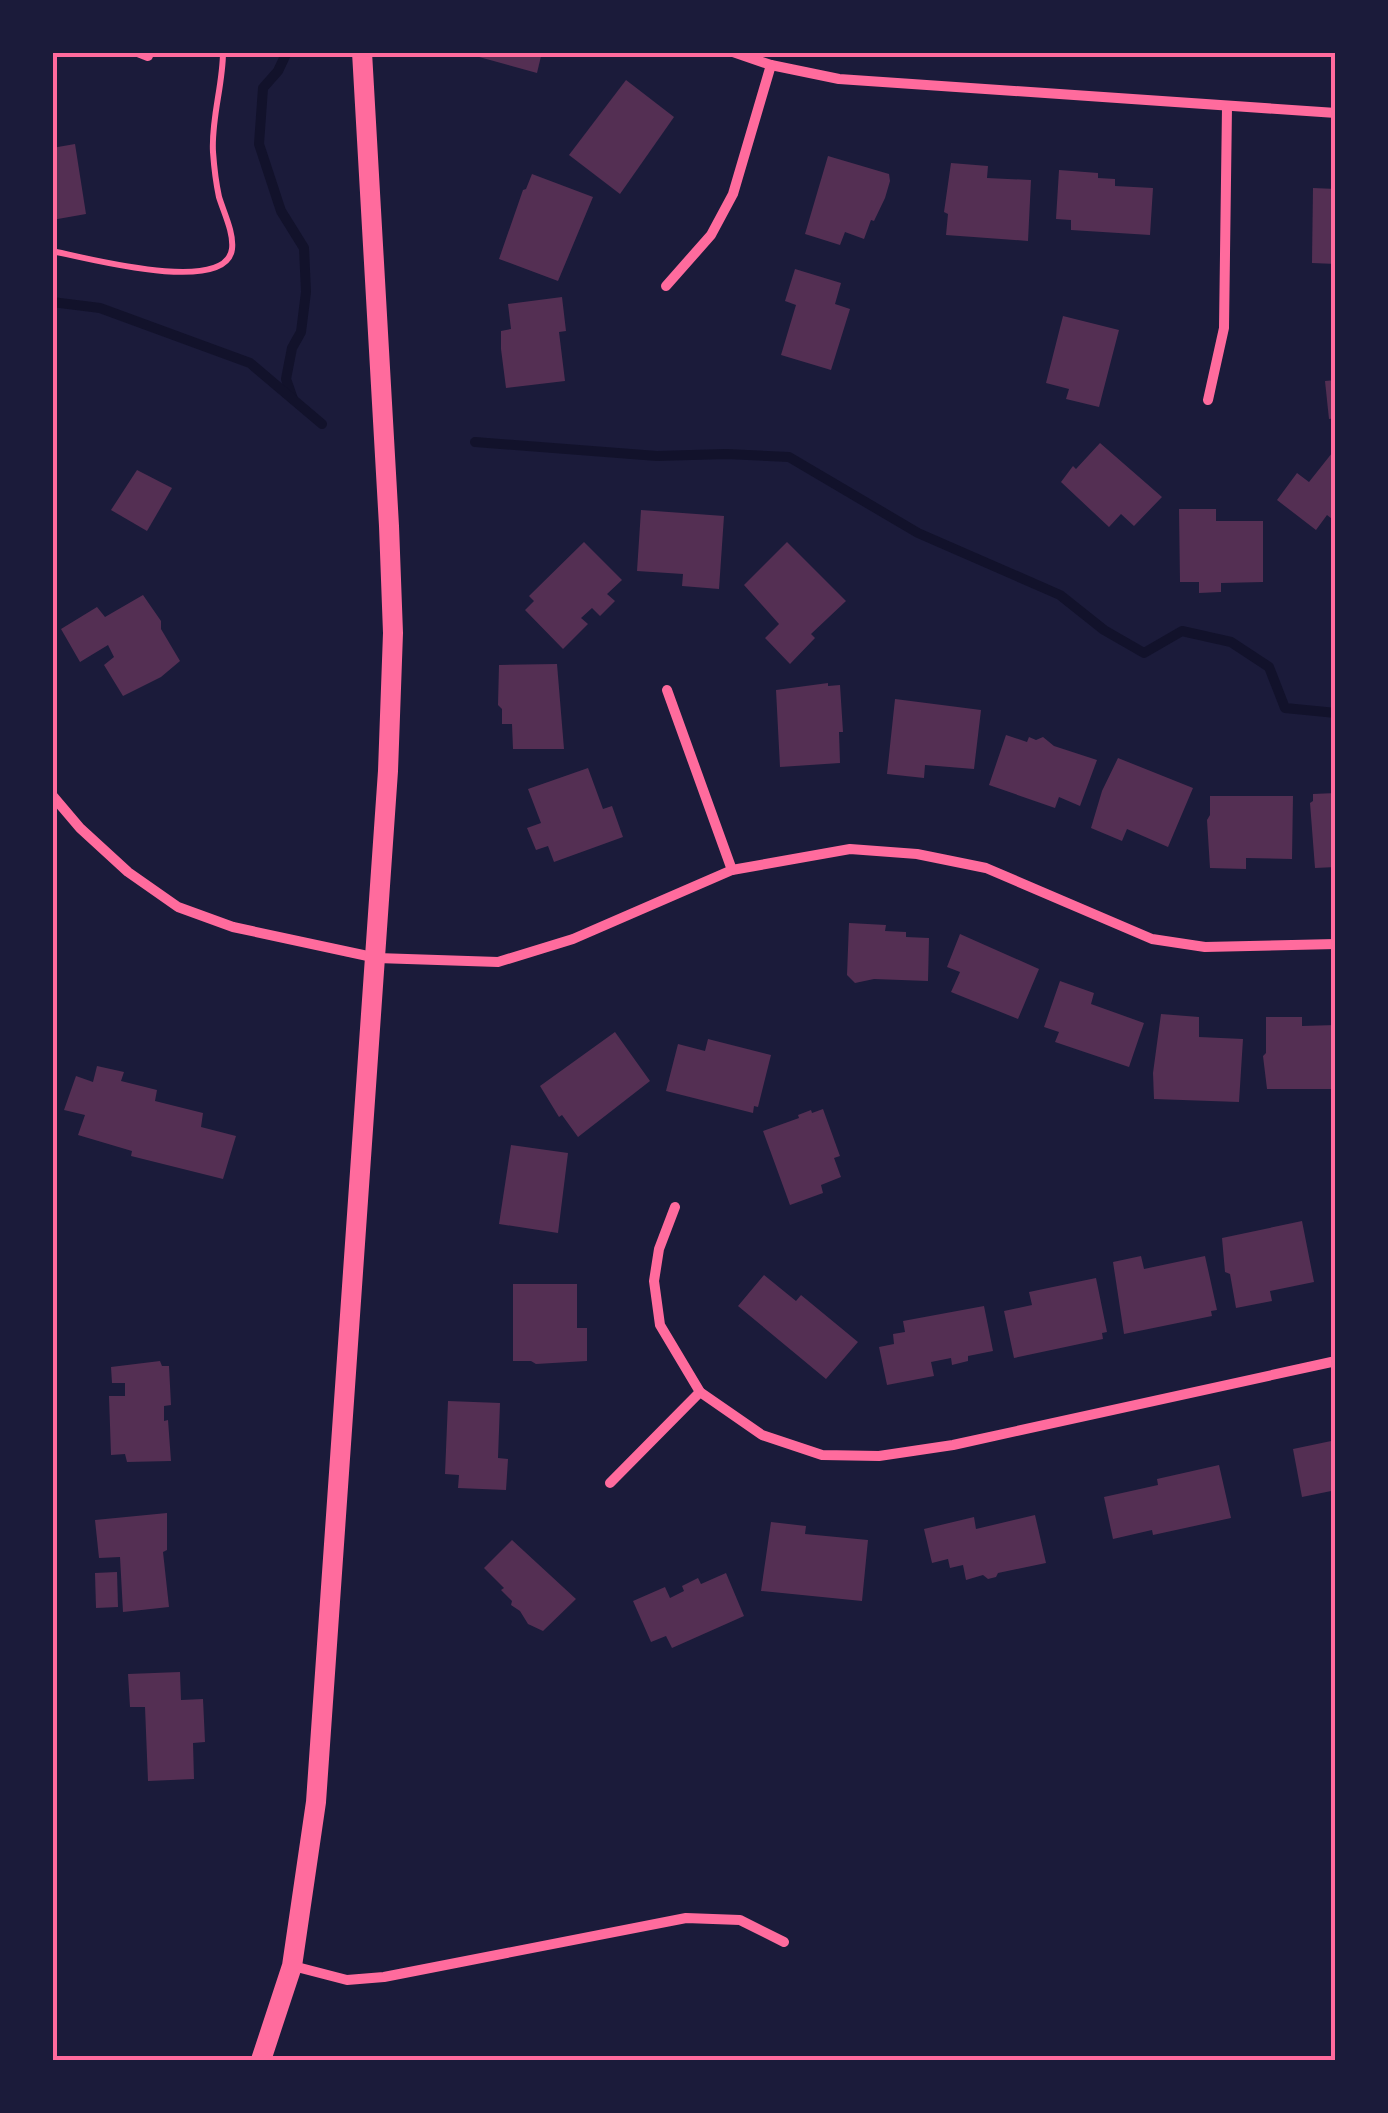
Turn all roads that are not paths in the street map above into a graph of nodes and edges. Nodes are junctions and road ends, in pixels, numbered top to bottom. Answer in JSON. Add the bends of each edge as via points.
{"nodes":[{"id":1,"x":362,"y":52,"type":"edge"},
{"id":2,"x":733,"y":52,"type":"edge"},
{"id":3,"x":771,"y":66,"type":"junction"},
{"id":4,"x":1228,"y":107,"type":"junction"},
{"id":5,"x":1336,"y":113,"type":"edge"},
{"id":6,"x":666,"y":286,"type":"dead end"},
{"id":7,"x":1208,"y":400,"type":"dead end"},
{"id":8,"x":667,"y":690,"type":"dead end"},
{"id":9,"x":52,"y":795,"type":"edge"},
{"id":10,"x":732,"y":870,"type":"junction"},
{"id":11,"x":1336,"y":944,"type":"edge"},
{"id":12,"x":377,"y":958,"type":"junction"},
{"id":13,"x":675,"y":1207,"type":"dead end"},
{"id":14,"x":1336,"y":1362,"type":"edge"},
{"id":15,"x":700,"y":1392,"type":"junction"},
{"id":16,"x":610,"y":1483,"type":"dead end"},
{"id":17,"x":784,"y":1942,"type":"dead end"},
{"id":18,"x":292,"y":1966,"type":"junction"},
{"id":19,"x":261,"y":2060,"type":"edge"}],
"edges":[{"from":1,"to":12,"type":"main road","via":[[393,633]]},
{"from":2,"to":3,"type":"street"},
{"from":3,"to":4,"type":"street","via":[[839,79]]},
{"from":3,"to":6,"type":"street","via":[[733,194],[711,236]]},
{"from":4,"to":5,"type":"street"},
{"from":4,"to":7,"type":"street","via":[[1224,328]]},
{"from":8,"to":10,"type":"street"},
{"from":9,"to":12,"type":"street","via":[[128,872],[178,907],[233,927]]},
{"from":10,"to":11,"type":"street","via":[[850,849],[917,854],[986,868],[1152,939],[1205,947]]},
{"from":10,"to":12,"type":"street","via":[[573,939],[498,962]]},
{"from":12,"to":18,"type":"main road","via":[[316,1802]]},
{"from":13,"to":15,"type":"street","via":[[654,1281],[660,1325]]},
{"from":14,"to":15,"type":"street","via":[[879,1456],[822,1455],[762,1435]]},
{"from":15,"to":16,"type":"street"},
{"from":17,"to":18,"type":"street","via":[[740,1920],[686,1918],[384,1977],[347,1980]]},
{"from":18,"to":19,"type":"main road"}]}
